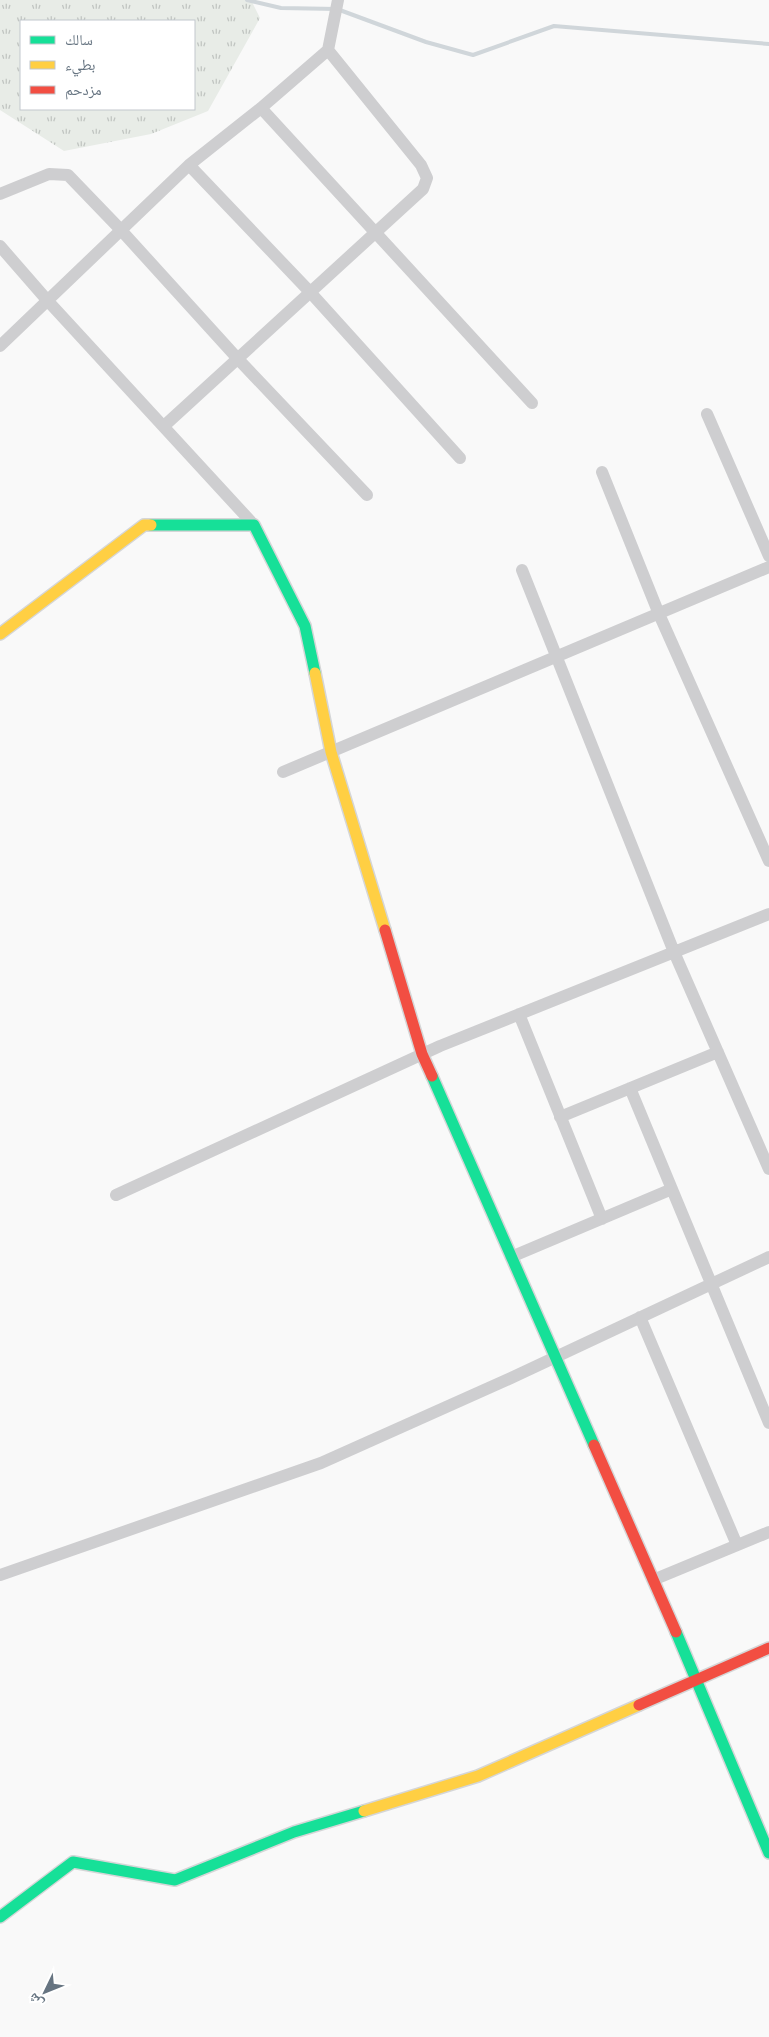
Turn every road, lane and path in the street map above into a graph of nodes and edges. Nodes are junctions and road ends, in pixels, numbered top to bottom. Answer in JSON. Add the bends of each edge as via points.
{"nodes":[{"id":1,"x":335,"y":3,"type":"edge"},
{"id":2,"x":328,"y":50,"type":"junction"},
{"id":3,"x":262,"y":108,"type":"junction"},
{"id":4,"x":189,"y":165,"type":"junction"},
{"id":5,"x":0,"y":194,"type":"edge"},
{"id":6,"x":120,"y":229,"type":"junction"},
{"id":7,"x":376,"y":232,"type":"junction"},
{"id":8,"x":0,"y":246,"type":"edge"},
{"id":9,"x":0,"y":264,"type":"edge"},
{"id":10,"x":17,"y":266,"type":"junction"},
{"id":11,"x":310,"y":292,"type":"junction"},
{"id":12,"x":47,"y":300,"type":"junction"},
{"id":13,"x":0,"y":346,"type":"edge"},
{"id":14,"x":238,"y":359,"type":"junction"},
{"id":15,"x":532,"y":403,"type":"dead end"},
{"id":16,"x":707,"y":414,"type":"dead end"},
{"id":17,"x":164,"y":426,"type":"junction"},
{"id":18,"x":460,"y":458,"type":"dead end"},
{"id":19,"x":602,"y":472,"type":"dead end"},
{"id":20,"x":367,"y":494,"type":"dead end"},
{"id":21,"x":254,"y":525,"type":"junction"},
{"id":22,"x":769,"y":556,"type":"edge"},
{"id":23,"x":769,"y":567,"type":"edge"},
{"id":24,"x":522,"y":570,"type":"dead end"},
{"id":25,"x":658,"y":614,"type":"junction"},
{"id":26,"x":0,"y":634,"type":"edge"},
{"id":27,"x":556,"y":657,"type":"junction"},
{"id":28,"x":330,"y":752,"type":"junction"},
{"id":29,"x":283,"y":772,"type":"dead end"},
{"id":30,"x":769,"y":861,"type":"edge"},
{"id":31,"x":769,"y":914,"type":"edge"},
{"id":32,"x":674,"y":952,"type":"junction"},
{"id":33,"x":519,"y":1014,"type":"junction"},
{"id":34,"x":718,"y":1052,"type":"junction"},
{"id":35,"x":422,"y":1054,"type":"junction"},
{"id":36,"x":630,"y":1088,"type":"junction"},
{"id":37,"x":560,"y":1117,"type":"junction"},
{"id":38,"x":769,"y":1169,"type":"edge"},
{"id":39,"x":672,"y":1189,"type":"junction"},
{"id":40,"x":116,"y":1196,"type":"dead end"},
{"id":41,"x":602,"y":1219,"type":"junction"},
{"id":42,"x":511,"y":1257,"type":"junction"},
{"id":43,"x":769,"y":1257,"type":"edge"},
{"id":44,"x":712,"y":1284,"type":"junction"},
{"id":45,"x":640,"y":1318,"type":"junction"},
{"id":46,"x":555,"y":1357,"type":"junction"},
{"id":47,"x":769,"y":1423,"type":"edge"},
{"id":48,"x":769,"y":1532,"type":"edge"},
{"id":49,"x":737,"y":1545,"type":"junction"},
{"id":50,"x":0,"y":1575,"type":"edge"},
{"id":51,"x":653,"y":1580,"type":"junction"},
{"id":52,"x":769,"y":1648,"type":"edge"},
{"id":53,"x":696,"y":1679,"type":"junction"},
{"id":54,"x":769,"y":1853,"type":"edge"},
{"id":55,"x":0,"y":1917,"type":"edge"}],
"edges":[{"from":1,"to":2,"type":"street"},
{"from":2,"to":3,"type":"street"},
{"from":2,"to":7,"type":"street","via":[[421,165],[427,178],[423,189]]},
{"from":3,"to":4,"type":"street"},
{"from":3,"to":7,"type":"street"},
{"from":4,"to":6,"type":"street"},
{"from":4,"to":11,"type":"street"},
{"from":5,"to":6,"type":"street","via":[[49,174],[68,175]]},
{"from":6,"to":12,"type":"street"},
{"from":6,"to":14,"type":"street"},
{"from":7,"to":11,"type":"street"},
{"from":7,"to":15,"type":"street"},
{"from":8,"to":10,"type":"street"},
{"from":9,"to":10,"type":"street"},
{"from":10,"to":12,"type":"street"},
{"from":11,"to":14,"type":"street"},
{"from":11,"to":18,"type":"street"},
{"from":12,"to":13,"type":"street"},
{"from":12,"to":17,"type":"street"},
{"from":14,"to":17,"type":"street"},
{"from":14,"to":20,"type":"street"},
{"from":16,"to":22,"type":"street"},
{"from":17,"to":21,"type":"street"},
{"from":19,"to":25,"type":"street"},
{"from":21,"to":26,"type":"street","via":[[144,525]]},
{"from":21,"to":28,"type":"street","via":[[305,626]]},
{"from":23,"to":25,"type":"street"},
{"from":24,"to":27,"type":"street"},
{"from":25,"to":27,"type":"street"},
{"from":25,"to":30,"type":"street"},
{"from":27,"to":28,"type":"street"},
{"from":27,"to":32,"type":"street"},
{"from":28,"to":29,"type":"street"},
{"from":28,"to":35,"type":"street"},
{"from":31,"to":32,"type":"street"},
{"from":32,"to":33,"type":"street"},
{"from":32,"to":34,"type":"street"},
{"from":33,"to":35,"type":"street"},
{"from":33,"to":37,"type":"street"},
{"from":34,"to":36,"type":"street"},
{"from":34,"to":38,"type":"street"},
{"from":35,"to":40,"type":"street"},
{"from":35,"to":42,"type":"street"},
{"from":36,"to":37,"type":"street"},
{"from":36,"to":39,"type":"street"},
{"from":37,"to":41,"type":"street"},
{"from":39,"to":41,"type":"street"},
{"from":39,"to":44,"type":"street"},
{"from":41,"to":42,"type":"street"},
{"from":42,"to":46,"type":"street"},
{"from":43,"to":44,"type":"street"},
{"from":44,"to":45,"type":"street"},
{"from":44,"to":47,"type":"street"},
{"from":45,"to":46,"type":"street"},
{"from":45,"to":49,"type":"street"},
{"from":46,"to":50,"type":"street","via":[[321,1463]]},
{"from":46,"to":51,"type":"street"},
{"from":48,"to":49,"type":"street"},
{"from":49,"to":51,"type":"street"},
{"from":51,"to":53,"type":"street"},
{"from":52,"to":53,"type":"street"},
{"from":53,"to":54,"type":"street"},
{"from":53,"to":55,"type":"street","via":[[478,1776],[294,1832],[175,1880],[74,1862]]}]}
